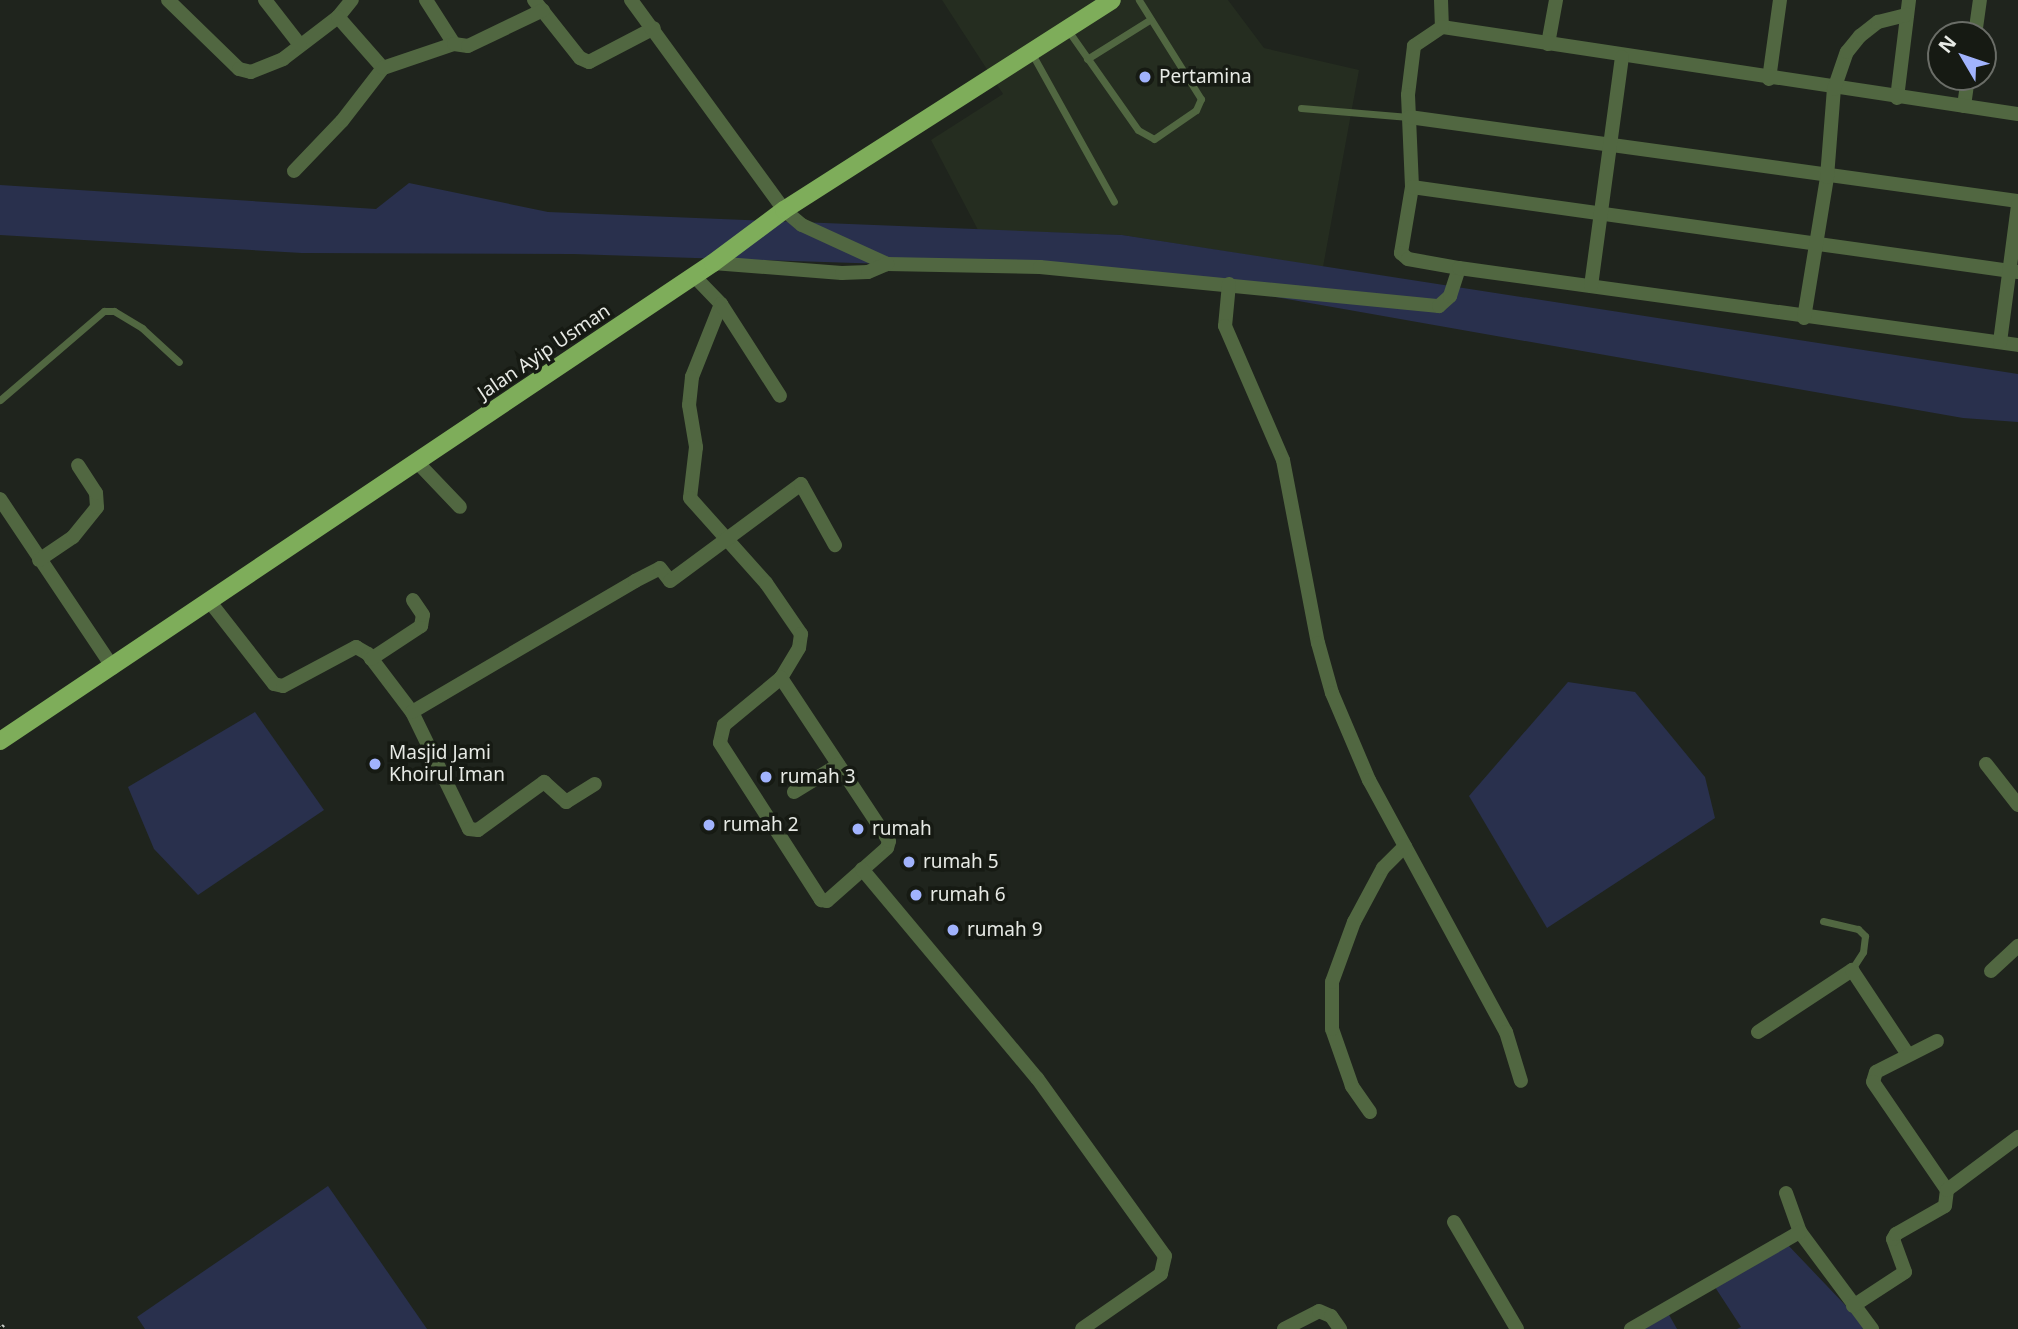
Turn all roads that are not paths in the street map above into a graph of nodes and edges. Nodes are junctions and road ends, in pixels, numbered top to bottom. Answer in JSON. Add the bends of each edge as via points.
{"nodes":[{"id":1,"x":168,"y":0,"type":"edge"},
{"id":2,"x":265,"y":0,"type":"edge"},
{"id":3,"x":352,"y":0,"type":"edge"},
{"id":4,"x":426,"y":0,"type":"edge"},
{"id":5,"x":631,"y":0,"type":"edge"},
{"id":6,"x":1112,"y":0,"type":"edge"},
{"id":7,"x":1139,"y":0,"type":"edge"},
{"id":8,"x":1441,"y":0,"type":"edge"},
{"id":9,"x":1556,"y":0,"type":"edge"},
{"id":10,"x":1780,"y":0,"type":"edge"},
{"id":11,"x":1909,"y":0,"type":"edge"},
{"id":12,"x":1980,"y":0,"type":"edge"},
{"id":13,"x":538,"y":5,"type":"edge"},
{"id":14,"x":1907,"y":15,"type":"junction"},
{"id":15,"x":338,"y":17,"type":"junction"},
{"id":16,"x":1151,"y":19,"type":"junction"},
{"id":17,"x":1977,"y":21,"type":"edge"},
{"id":18,"x":1442,"y":27,"type":"junction"},
{"id":19,"x":653,"y":28,"type":"junction"},
{"id":20,"x":1066,"y":29,"type":"junction"},
{"id":21,"x":454,"y":44,"type":"junction"},
{"id":22,"x":1548,"y":44,"type":"junction"},
{"id":23,"x":300,"y":45,"type":"junction"},
{"id":24,"x":1031,"y":51,"type":"junction"},
{"id":25,"x":1622,"y":57,"type":"junction"},
{"id":26,"x":1087,"y":59,"type":"junction"},
{"id":27,"x":383,"y":68,"type":"junction"},
{"id":28,"x":1769,"y":79,"type":"junction"},
{"id":29,"x":1834,"y":89,"type":"junction"},
{"id":30,"x":1966,"y":91,"type":"edge"},
{"id":31,"x":1897,"y":98,"type":"junction"},
{"id":32,"x":1964,"y":106,"type":"junction"},
{"id":33,"x":1301,"y":108,"type":"dead end"},
{"id":34,"x":2018,"y":114,"type":"edge"},
{"id":35,"x":1409,"y":117,"type":"junction"},
{"id":36,"x":1611,"y":142,"type":"junction"},
{"id":37,"x":294,"y":171,"type":"dead end"},
{"id":38,"x":1827,"y":177,"type":"junction"},
{"id":39,"x":1412,"y":187,"type":"junction"},
{"id":40,"x":1114,"y":202,"type":"dead end"},
{"id":41,"x":2018,"y":203,"type":"edge"},
{"id":42,"x":784,"y":210,"type":"junction"},
{"id":43,"x":1603,"y":214,"type":"junction"},
{"id":44,"x":1815,"y":242,"type":"junction"},
{"id":45,"x":713,"y":263,"type":"junction"},
{"id":46,"x":887,"y":264,"type":"junction"},
{"id":47,"x":1460,"y":268,"type":"junction"},
{"id":48,"x":2014,"y":271,"type":"edge"},
{"id":49,"x":694,"y":276,"type":"junction"},
{"id":50,"x":1228,"y":284,"type":"junction"},
{"id":51,"x":1591,"y":286,"type":"junction"},
{"id":52,"x":721,"y":304,"type":"junction"},
{"id":53,"x":1804,"y":318,"type":"junction"},
{"id":54,"x":2000,"y":342,"type":"junction"},
{"id":55,"x":2018,"y":345,"type":"edge"},
{"id":56,"x":179,"y":362,"type":"dead end"},
{"id":57,"x":780,"y":396,"type":"dead end"},
{"id":58,"x":0,"y":400,"type":"edge"},
{"id":59,"x":417,"y":462,"type":"junction"},
{"id":60,"x":78,"y":465,"type":"dead end"},
{"id":61,"x":0,"y":499,"type":"edge"},
{"id":62,"x":460,"y":507,"type":"dead end"},
{"id":63,"x":726,"y":540,"type":"junction"},
{"id":64,"x":835,"y":545,"type":"dead end"},
{"id":65,"x":39,"y":560,"type":"junction"},
{"id":66,"x":413,"y":600,"type":"dead end"},
{"id":67,"x":210,"y":603,"type":"junction"},
{"id":68,"x":371,"y":659,"type":"junction"},
{"id":69,"x":113,"y":668,"type":"junction"},
{"id":70,"x":781,"y":678,"type":"junction"},
{"id":71,"x":412,"y":712,"type":"junction"},
{"id":72,"x":0,"y":741,"type":"edge"},
{"id":73,"x":1986,"y":764,"type":"dead end"},
{"id":74,"x":838,"y":765,"type":"junction"},
{"id":75,"x":595,"y":784,"type":"dead end"},
{"id":76,"x":794,"y":792,"type":"dead end"},
{"id":77,"x":2018,"y":805,"type":"edge"},
{"id":78,"x":1405,"y":846,"type":"junction"},
{"id":79,"x":862,"y":869,"type":"junction"},
{"id":80,"x":1823,"y":921,"type":"dead end"},
{"id":81,"x":2018,"y":946,"type":"edge"},
{"id":82,"x":1852,"y":970,"type":"junction"},
{"id":83,"x":1991,"y":971,"type":"dead end"},
{"id":84,"x":1758,"y":1032,"type":"dead end"},
{"id":85,"x":1937,"y":1041,"type":"dead end"},
{"id":86,"x":1907,"y":1053,"type":"junction"},
{"id":87,"x":1521,"y":1081,"type":"dead end"},
{"id":88,"x":1370,"y":1112,"type":"dead end"},
{"id":89,"x":2018,"y":1137,"type":"edge"},
{"id":90,"x":1947,"y":1190,"type":"junction"},
{"id":91,"x":1786,"y":1193,"type":"dead end"},
{"id":92,"x":1454,"y":1222,"type":"dead end"},
{"id":93,"x":1800,"y":1232,"type":"junction"},
{"id":94,"x":1853,"y":1306,"type":"junction"},
{"id":95,"x":1082,"y":1329,"type":"edge"},
{"id":96,"x":1284,"y":1329,"type":"edge"},
{"id":97,"x":1340,"y":1329,"type":"edge"},
{"id":98,"x":1517,"y":1329,"type":"edge"},
{"id":99,"x":1631,"y":1329,"type":"edge"},
{"id":100,"x":1872,"y":1329,"type":"edge"}],
"edges":[{"from":1,"to":23,"type":"street","via":[[244,71],[265,69]]},
{"from":2,"to":23,"type":"street"},
{"from":3,"to":15,"type":"street"},
{"from":4,"to":21,"type":"street"},
{"from":5,"to":19,"type":"street"},
{"from":6,"to":20,"type":"main road","name":"Jalan Ayip Usman"},
{"from":7,"to":16,"type":"lane"},
{"from":8,"to":18,"type":"street"},
{"from":9,"to":22,"type":"street"},
{"from":10,"to":28,"type":"street"},
{"from":11,"to":14,"type":"street"},
{"from":12,"to":17,"type":"street"},
{"from":13,"to":19,"type":"street","via":[[580,58],[589,62]]},
{"from":13,"to":21,"type":"street","via":[[468,46]]},
{"from":14,"to":29,"type":"street","via":[[1878,22],[1860,36],[1847,52]]},
{"from":14,"to":31,"type":"street"},
{"from":15,"to":23,"type":"street"},
{"from":15,"to":27,"type":"street"},
{"from":16,"to":26,"type":"lane"},
{"from":16,"to":26,"type":"lane","via":[[1201,99],[1196,110],[1154,139],[1138,130]]},
{"from":18,"to":22,"type":"street"},
{"from":18,"to":35,"type":"street","via":[[1414,46]]},
{"from":19,"to":42,"type":"street"},
{"from":20,"to":24,"type":"main road","name":"Jalan Ayip Usman"},
{"from":20,"to":26,"type":"lane"},
{"from":21,"to":27,"type":"street"},
{"from":22,"to":25,"type":"street"},
{"from":24,"to":40,"type":"lane"},
{"from":24,"to":42,"type":"main road","name":"Jalan Ayip Usman"},
{"from":25,"to":28,"type":"street"},
{"from":25,"to":36,"type":"street"},
{"from":27,"to":37,"type":"street","via":[[342,121]]},
{"from":28,"to":29,"type":"street"},
{"from":29,"to":31,"type":"street"},
{"from":29,"to":38,"type":"street"},
{"from":30,"to":32,"type":"street"},
{"from":31,"to":32,"type":"street"},
{"from":32,"to":34,"type":"street"},
{"from":33,"to":35,"type":"lane"},
{"from":35,"to":36,"type":"street"},
{"from":35,"to":39,"type":"street"},
{"from":36,"to":38,"type":"street"},
{"from":36,"to":43,"type":"street"},
{"from":38,"to":41,"type":"street"},
{"from":38,"to":44,"type":"street"},
{"from":39,"to":43,"type":"street"},
{"from":39,"to":47,"type":"street","via":[[1403,257]]},
{"from":41,"to":48,"type":"street"},
{"from":42,"to":45,"type":"main road","name":"Jalan Ayip Usman"},
{"from":42,"to":46,"type":"street","via":[[802,225]]},
{"from":43,"to":44,"type":"street"},
{"from":43,"to":51,"type":"street"},
{"from":44,"to":48,"type":"street"},
{"from":44,"to":53,"type":"street"},
{"from":45,"to":46,"type":"street","via":[[842,273],[868,272]]},
{"from":45,"to":49,"type":"main road","name":"Jalan Ayip Usman"},
{"from":46,"to":50,"type":"street","via":[[1040,267]]},
{"from":47,"to":50,"type":"street","via":[[1450,296],[1439,306]]},
{"from":47,"to":51,"type":"street"},
{"from":48,"to":54,"type":"street"},
{"from":49,"to":52,"type":"street"},
{"from":49,"to":59,"type":"main road","name":"Jalan Ayip Usman"},
{"from":50,"to":78,"type":"street","via":[[1225,326],[1283,460],[1324,670],[1369,780]]},
{"from":51,"to":53,"type":"street"},
{"from":52,"to":57,"type":"street"},
{"from":52,"to":63,"type":"street","via":[[692,377],[689,405],[696,447],[689,484],[690,498]]},
{"from":53,"to":54,"type":"street"},
{"from":54,"to":55,"type":"street"},
{"from":56,"to":58,"type":"lane","via":[[142,328],[114,311],[104,312]]},
{"from":59,"to":62,"type":"street"},
{"from":59,"to":67,"type":"main road","name":"Jalan Ayip Usman"},
{"from":60,"to":65,"type":"street","via":[[96,493],[97,507],[73,537]]},
{"from":61,"to":65,"type":"street"},
{"from":63,"to":64,"type":"street","via":[[801,484]]},
{"from":63,"to":70,"type":"street","via":[[766,583],[802,634]]},
{"from":63,"to":71,"type":"street","via":[[670,581],[660,568],[584,608]]},
{"from":65,"to":69,"type":"street"},
{"from":66,"to":68,"type":"street","via":[[423,615],[421,626]]},
{"from":67,"to":68,"type":"street","via":[[274,684],[283,686],[356,647]]},
{"from":67,"to":69,"type":"main road","name":"Jalan Ayip Usman"},
{"from":68,"to":71,"type":"street"},
{"from":69,"to":72,"type":"main road","name":"Jalan Ayip Usman"},
{"from":70,"to":74,"type":"street"},
{"from":70,"to":79,"type":"street","via":[[724,725],[720,743],[726,758],[821,900],[827,901]]},
{"from":71,"to":75,"type":"street","via":[[469,830],[478,830],[544,782],[566,802]]},
{"from":73,"to":77,"type":"street"},
{"from":74,"to":76,"type":"street"},
{"from":74,"to":79,"type":"street","via":[[889,841]]},
{"from":78,"to":87,"type":"street","via":[[1506,1032]]},
{"from":78,"to":88,"type":"street","via":[[1383,868],[1354,922],[1332,982],[1332,1029],[1352,1086]]},
{"from":79,"to":95,"type":"street","via":[[1037,1078],[1165,1256],[1161,1274]]},
{"from":80,"to":82,"type":"lane","via":[[1858,929],[1865,936],[1863,952]]},
{"from":81,"to":83,"type":"street"},
{"from":82,"to":84,"type":"street"},
{"from":82,"to":86,"type":"street"},
{"from":85,"to":86,"type":"street"},
{"from":86,"to":90,"type":"street","via":[[1876,1072],[1874,1088]]},
{"from":89,"to":90,"type":"street"},
{"from":90,"to":94,"type":"street","via":[[1947,1204],[1893,1236],[1905,1272]]},
{"from":91,"to":93,"type":"street"},
{"from":92,"to":98,"type":"street"},
{"from":93,"to":94,"type":"street"},
{"from":93,"to":99,"type":"street"},
{"from":94,"to":100,"type":"street"},
{"from":96,"to":97,"type":"street","via":[[1319,1311],[1331,1316]]}]}
